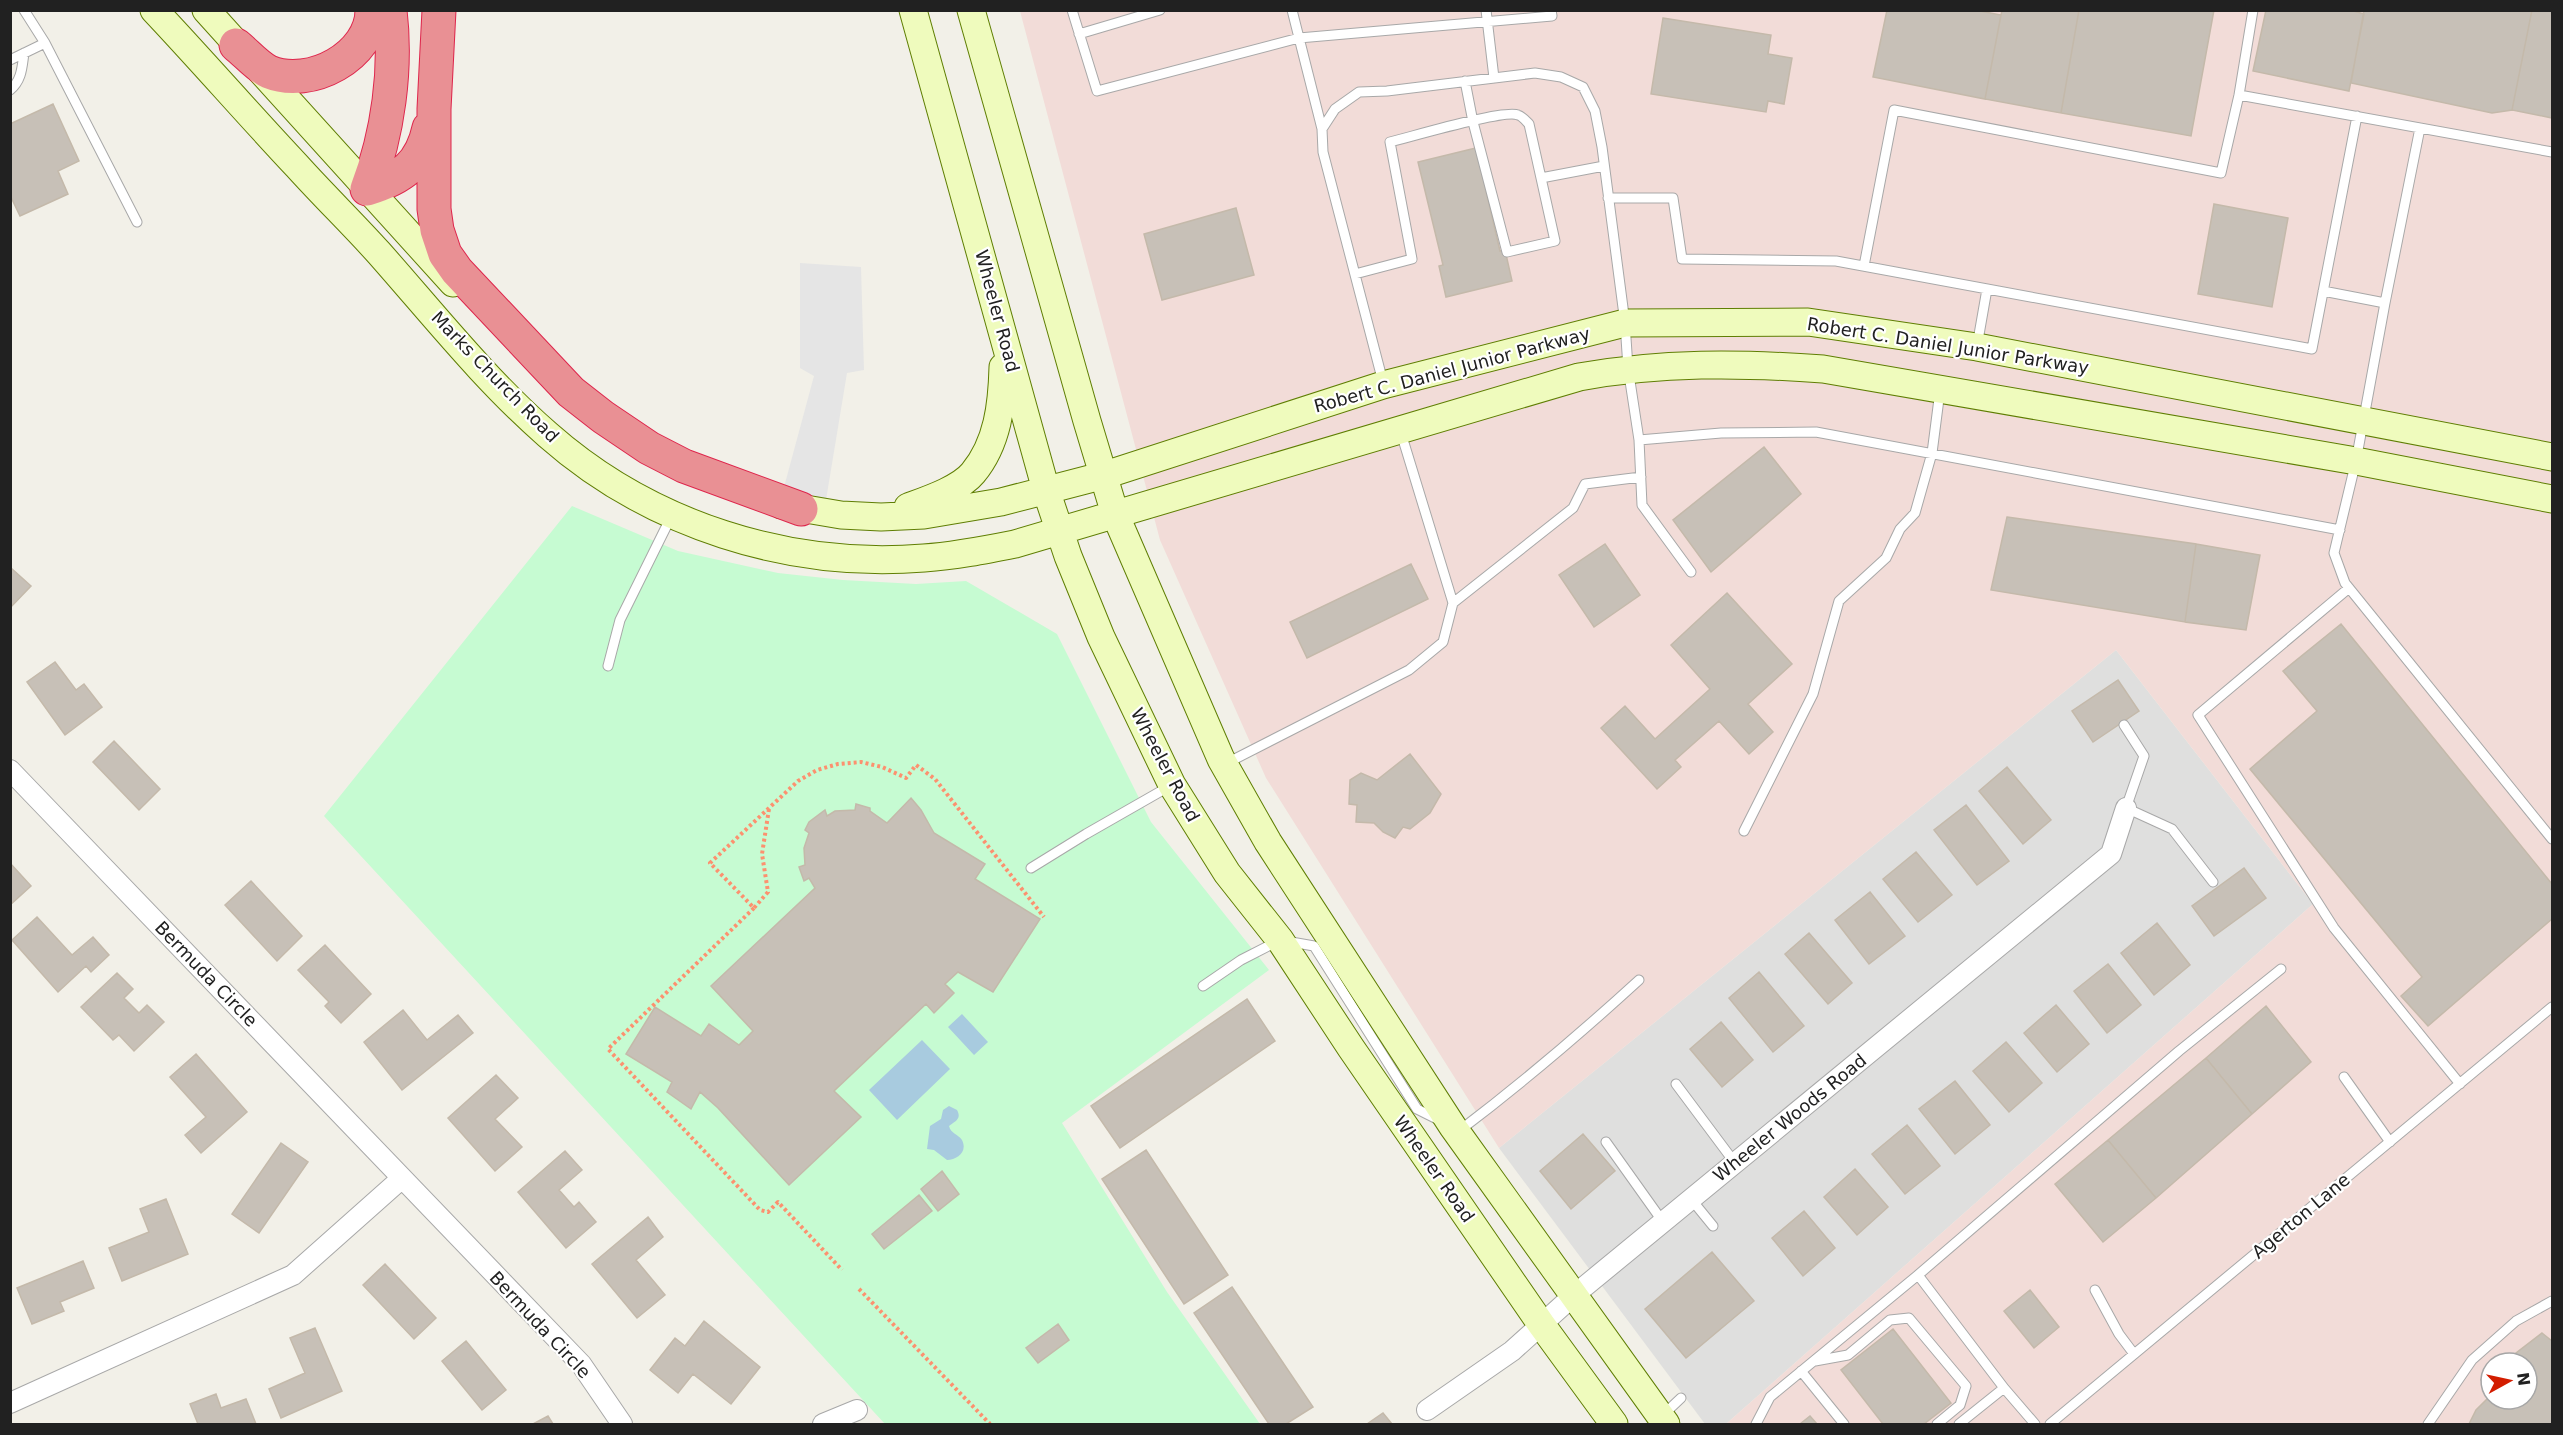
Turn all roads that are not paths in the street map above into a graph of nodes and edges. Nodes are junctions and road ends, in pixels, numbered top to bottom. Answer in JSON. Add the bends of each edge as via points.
{"nodes":[{"id":1,"x":24,"y":10,"type":"edge"},
{"id":2,"x":154,"y":10,"type":"edge"},
{"id":3,"x":206,"y":10,"type":"edge"},
{"id":4,"x":372,"y":10,"type":"edge"},
{"id":5,"x":390,"y":10,"type":"edge"},
{"id":6,"x":439,"y":10,"type":"edge"},
{"id":7,"x":913,"y":10,"type":"edge"},
{"id":8,"x":971,"y":10,"type":"edge"},
{"id":9,"x":1072,"y":10,"type":"edge"},
{"id":10,"x":1160,"y":10,"type":"edge"},
{"id":11,"x":1292,"y":10,"type":"edge"},
{"id":12,"x":1486,"y":10,"type":"edge"},
{"id":13,"x":1551,"y":10,"type":"edge"},
{"id":14,"x":2253,"y":10,"type":"edge"},
{"id":15,"x":1488,"y":21,"type":"junction"},
{"id":16,"x":1079,"y":34,"type":"junction"},
{"id":17,"x":1299,"y":38,"type":"junction"},
{"id":18,"x":45,"y":43,"type":"junction"},
{"id":19,"x":236,"y":45,"type":"junction"},
{"id":20,"x":24,"y":53,"type":"junction"},
{"id":21,"x":10,"y":60,"type":"edge"},
{"id":22,"x":1494,"y":78,"type":"junction"},
{"id":23,"x":1465,"y":81,"type":"junction"},
{"id":24,"x":10,"y":90,"type":"edge"},
{"id":25,"x":2239,"y":95,"type":"junction"},
{"id":26,"x":434,"y":109,"type":"junction"},
{"id":27,"x":2357,"y":116,"type":"junction"},
{"id":28,"x":1473,"y":122,"type":"junction"},
{"id":29,"x":2420,"y":128,"type":"junction"},
{"id":30,"x":1323,"y":129,"type":"junction"},
{"id":31,"x":2553,"y":152,"type":"edge"},
{"id":32,"x":1604,"y":166,"type":"junction"},
{"id":33,"x":1541,"y":178,"type":"junction"},
{"id":34,"x":367,"y":189,"type":"junction"},
{"id":35,"x":1608,"y":198,"type":"junction"},
{"id":36,"x":343,"y":215,"type":"junction"},
{"id":37,"x":137,"y":222,"type":"dead end"},
{"id":38,"x":1864,"y":266,"type":"junction"},
{"id":39,"x":1355,"y":274,"type":"junction"},
{"id":40,"x":1987,"y":289,"type":"junction"},
{"id":41,"x":2324,"y":291,"type":"junction"},
{"id":42,"x":2385,"y":303,"type":"junction"},
{"id":43,"x":1625,"y":323,"type":"junction"},
{"id":44,"x":1004,"y":336,"type":"junction"},
{"id":45,"x":1977,"y":347,"type":"junction"},
{"id":46,"x":1628,"y":368,"type":"junction"},
{"id":47,"x":1383,"y":385,"type":"junction"},
{"id":48,"x":1941,"y":389,"type":"junction"},
{"id":49,"x":2363,"y":421,"type":"junction"},
{"id":50,"x":1400,"y":430,"type":"junction"},
{"id":51,"x":1639,"y":440,"type":"junction"},
{"id":52,"x":1932,"y":453,"type":"junction"},
{"id":53,"x":2553,"y":457,"type":"edge"},
{"id":54,"x":2356,"y":461,"type":"junction"},
{"id":55,"x":1105,"y":475,"type":"junction"},
{"id":56,"x":1641,"y":477,"type":"junction"},
{"id":57,"x":1046,"y":490,"type":"junction"},
{"id":58,"x":2553,"y":499,"type":"edge"},
{"id":59,"x":801,"y":509,"type":"junction"},
{"id":60,"x":1115,"y":513,"type":"junction"},
{"id":61,"x":672,"y":515,"type":"junction"},
{"id":62,"x":880,"y":517,"type":"junction"},
{"id":63,"x":2340,"y":530,"type":"junction"},
{"id":64,"x":1061,"y":531,"type":"junction"},
{"id":65,"x":1691,"y":572,"type":"dead end"},
{"id":66,"x":2349,"y":588,"type":"junction"},
{"id":67,"x":1453,"y":603,"type":"junction"},
{"id":68,"x":608,"y":666,"type":"dead end"},
{"id":69,"x":2124,"y":725,"type":"dead end"},
{"id":70,"x":1224,"y":765,"type":"junction"},
{"id":71,"x":10,"y":770,"type":"edge"},
{"id":72,"x":1172,"y":785,"type":"junction"},
{"id":73,"x":2126,"y":808,"type":"junction"},
{"id":74,"x":1744,"y":831,"type":"dead end"},
{"id":75,"x":2553,"y":839,"type":"edge"},
{"id":76,"x":1031,"y":868,"type":"dead end"},
{"id":77,"x":2213,"y":882,"type":"dead end"},
{"id":78,"x":1280,"y":940,"type":"junction"},
{"id":79,"x":2282,"y":969,"type":"dead end"},
{"id":80,"x":1639,"y":980,"type":"dead end"},
{"id":81,"x":1203,"y":986,"type":"dead end"},
{"id":82,"x":2553,"y":1007,"type":"edge"},
{"id":83,"x":2344,"y":1077,"type":"dead end"},
{"id":84,"x":1676,"y":1084,"type":"dead end"},
{"id":85,"x":2460,"y":1084,"type":"junction"},
{"id":86,"x":1455,"y":1129,"type":"junction"},
{"id":87,"x":2390,"y":1142,"type":"junction"},
{"id":88,"x":1606,"y":1143,"type":"dead end"},
{"id":89,"x":1735,"y":1163,"type":"junction"},
{"id":90,"x":401,"y":1179,"type":"junction"},
{"id":91,"x":1691,"y":1199,"type":"junction"},
{"id":92,"x":1663,"y":1222,"type":"junction"},
{"id":93,"x":1713,"y":1226,"type":"dead end"},
{"id":94,"x":1918,"y":1275,"type":"junction"},
{"id":95,"x":2095,"y":1290,"type":"dead end"},
{"id":96,"x":1573,"y":1296,"type":"junction"},
{"id":97,"x":2553,"y":1301,"type":"edge"},
{"id":98,"x":1541,"y":1324,"type":"junction"},
{"id":99,"x":2134,"y":1354,"type":"junction"},
{"id":100,"x":1814,"y":1361,"type":"junction"},
{"id":101,"x":1801,"y":1371,"type":"junction"},
{"id":102,"x":2004,"y":1388,"type":"junction"},
{"id":103,"x":1681,"y":1398,"type":"dead end"},
{"id":104,"x":10,"y":1403,"type":"edge"},
{"id":105,"x":856,"y":1410,"type":"dead end"},
{"id":106,"x":1427,"y":1410,"type":"dead end"},
{"id":107,"x":1663,"y":1421,"type":"edge"},
{"id":108,"x":1842,"y":1424,"type":"edge"},
{"id":109,"x":622,"y":1425,"type":"edge"},
{"id":110,"x":823,"y":1425,"type":"edge"},
{"id":111,"x":1614,"y":1425,"type":"edge"},
{"id":112,"x":1756,"y":1425,"type":"edge"},
{"id":113,"x":1936,"y":1425,"type":"edge"},
{"id":114,"x":1959,"y":1425,"type":"edge"},
{"id":115,"x":2035,"y":1425,"type":"edge"},
{"id":116,"x":2050,"y":1425,"type":"edge"},
{"id":117,"x":2428,"y":1425,"type":"edge"}],
"edges":[{"from":1,"to":18,"type":"lane"},
{"from":2,"to":36,"type":"street","name":"Marks Church Road"},
{"from":3,"to":19,"type":"street","name":"Marks Church Road"},
{"from":4,"to":19,"type":"highway","via":[[361,44],[335,65],[315,74],[269,72]]},
{"from":5,"to":34,"type":"highway","via":[[391,83],[377,162]]},
{"from":6,"to":26,"type":"highway"},
{"from":7,"to":44,"type":"street","name":"Wheeler Road"},
{"from":8,"to":55,"type":"street"},
{"from":9,"to":16,"type":"lane"},
{"from":10,"to":16,"type":"lane"},
{"from":11,"to":17,"type":"lane"},
{"from":12,"to":15,"type":"lane"},
{"from":13,"to":15,"type":"lane","via":[[1552,16]]},
{"from":14,"to":25,"type":"lane"},
{"from":15,"to":17,"type":"lane"},
{"from":15,"to":22,"type":"lane"},
{"from":16,"to":17,"type":"lane","via":[[1097,91]]},
{"from":17,"to":30,"type":"lane"},
{"from":18,"to":20,"type":"lane"},
{"from":18,"to":37,"type":"lane"},
{"from":19,"to":34,"type":"street","name":"Marks Church Road"},
{"from":20,"to":21,"type":"lane"},
{"from":20,"to":24,"type":"lane","via":[[22,74]]},
{"from":22,"to":23,"type":"lane"},
{"from":22,"to":32,"type":"lane","via":[[1535,73],[1562,77],[1584,87],[1594,111]]},
{"from":23,"to":28,"type":"lane"},
{"from":23,"to":30,"type":"lane","via":[[1359,92],[1335,109]]},
{"from":25,"to":27,"type":"lane"},
{"from":25,"to":38,"type":"lane","via":[[2221,173],[1894,110]]},
{"from":26,"to":34,"type":"highway","via":[[425,147],[417,161],[386,183]]},
{"from":26,"to":59,"type":"highway","via":[[436,231],[457,271],[571,392],[603,417],[684,466]]},
{"from":27,"to":29,"type":"lane"},
{"from":27,"to":41,"type":"lane"},
{"from":28,"to":33,"type":"lane","via":[[1518,115],[1529,124]]},
{"from":28,"to":33,"type":"lane","via":[[1508,252],[1555,240]]},
{"from":28,"to":39,"type":"lane","via":[[1390,142],[1413,259]]},
{"from":29,"to":31,"type":"lane"},
{"from":29,"to":42,"type":"lane"},
{"from":30,"to":39,"type":"lane","via":[[1326,167]]},
{"from":32,"to":33,"type":"lane"},
{"from":32,"to":35,"type":"lane"},
{"from":34,"to":36,"type":"street"},
{"from":34,"to":59,"type":"street","name":"Marks Church Road","via":[[529,366],[571,406],[638,456],[722,493]]},
{"from":35,"to":38,"type":"lane","via":[[1673,198],[1682,259],[1836,261]]},
{"from":35,"to":43,"type":"lane"},
{"from":36,"to":61,"type":"street","name":"Marks Church Road","via":[[548,435],[613,483]]},
{"from":38,"to":40,"type":"lane"},
{"from":39,"to":47,"type":"lane"},
{"from":40,"to":41,"type":"lane","via":[[2312,349]]},
{"from":40,"to":45,"type":"lane"},
{"from":41,"to":42,"type":"lane"},
{"from":42,"to":49,"type":"lane"},
{"from":43,"to":45,"type":"street","name":"Robert C. Daniel Junior Parkway","via":[[1808,322]]},
{"from":43,"to":46,"type":"lane"},
{"from":43,"to":47,"type":"street","name":"Robert C. Daniel Junior Parkway"},
{"from":44,"to":57,"type":"street","name":"Wheeler Road"},
{"from":44,"to":62,"type":"street","via":[[1002,403],[992,441],[973,474],[940,495]]},
{"from":45,"to":49,"type":"street","name":"Robert C. Daniel Junior Parkway"},
{"from":46,"to":48,"type":"street","via":[[1741,363],[1823,369]]},
{"from":46,"to":50,"type":"street","via":[[1579,377]]},
{"from":46,"to":51,"type":"lane"},
{"from":47,"to":55,"type":"street","name":"Robert C. Daniel Junior Parkway"},
{"from":48,"to":52,"type":"lane"},
{"from":48,"to":54,"type":"street"},
{"from":49,"to":53,"type":"street","name":"Robert C. Daniel Junior Parkway"},
{"from":49,"to":54,"type":"lane"},
{"from":50,"to":60,"type":"street"},
{"from":50,"to":67,"type":"lane"},
{"from":51,"to":52,"type":"lane","via":[[1721,433],[1816,432]]},
{"from":51,"to":56,"type":"lane"},
{"from":52,"to":63,"type":"lane"},
{"from":52,"to":74,"type":"lane","via":[[1915,513],[1900,530],[1886,558],[1839,601],[1813,694]]},
{"from":54,"to":58,"type":"street"},
{"from":54,"to":63,"type":"lane"},
{"from":55,"to":57,"type":"street","name":"Marks Church Road"},
{"from":55,"to":60,"type":"street"},
{"from":56,"to":65,"type":"lane","via":[[1642,505]]},
{"from":56,"to":67,"type":"lane","via":[[1585,484],[1573,508]]},
{"from":57,"to":62,"type":"street","name":"Marks Church Road","via":[[962,510]]},
{"from":57,"to":64,"type":"street","name":"Wheeler Road"},
{"from":59,"to":62,"type":"street","name":"Marks Church Road"},
{"from":60,"to":64,"type":"street","name":"Marks Church Road"},
{"from":60,"to":70,"type":"street"},
{"from":61,"to":64,"type":"street","name":"Marks Church Road","via":[[762,545],[843,558],[964,554]]},
{"from":61,"to":68,"type":"lane","via":[[620,620]]},
{"from":63,"to":66,"type":"lane","via":[[2334,553]]},
{"from":64,"to":72,"type":"street","name":"Wheeler Road","via":[[1101,637]]},
{"from":66,"to":75,"type":"lane"},
{"from":66,"to":85,"type":"lane","via":[[2198,715],[2334,928]]},
{"from":67,"to":70,"type":"lane","via":[[1443,642],[1409,670]]},
{"from":69,"to":73,"type":"lane","via":[[2144,756]]},
{"from":70,"to":86,"type":"street","via":[[1268,842]]},
{"from":71,"to":90,"type":"street","name":"Bermuda Circle"},
{"from":72,"to":76,"type":"lane"},
{"from":72,"to":78,"type":"street","name":"Wheeler Road","via":[[1227,873]]},
{"from":73,"to":77,"type":"lane","via":[[2172,829]]},
{"from":73,"to":89,"type":"street","name":"Wheeler Woods Road","via":[[2111,854]]},
{"from":78,"to":81,"type":"lane"},
{"from":78,"to":86,"type":"lane","via":[[1314,946],[1418,1108]]},
{"from":78,"to":98,"type":"street","name":"Wheeler Road"},
{"from":79,"to":94,"type":"lane","via":[[2179,1051]]},
{"from":80,"to":86,"type":"lane","via":[[1499,1100]]},
{"from":82,"to":85,"type":"lane","name":"Agerton Lane"},
{"from":83,"to":87,"type":"lane"},
{"from":84,"to":89,"type":"lane"},
{"from":85,"to":87,"type":"lane","name":"Agerton Lane"},
{"from":86,"to":96,"type":"street"},
{"from":87,"to":99,"type":"lane","name":"Agerton Lane"},
{"from":88,"to":92,"type":"lane"},
{"from":89,"to":91,"type":"street","name":"Wheeler Woods Road"},
{"from":90,"to":104,"type":"street","via":[[292,1275]]},
{"from":90,"to":109,"type":"street","name":"Bermuda Circle","via":[[581,1364]]},
{"from":91,"to":92,"type":"street","name":"Wheeler Woods Road"},
{"from":91,"to":93,"type":"lane"},
{"from":92,"to":96,"type":"street","name":"Wheeler Woods Road"},
{"from":94,"to":100,"type":"lane"},
{"from":94,"to":102,"type":"lane"},
{"from":95,"to":99,"type":"lane"},
{"from":96,"to":98,"type":"street","name":"Wheeler Woods Road"},
{"from":96,"to":107,"type":"street"},
{"from":97,"to":117,"type":"lane","via":[[2516,1321],[2472,1360]]},
{"from":98,"to":106,"type":"street","name":"Wheeler Woods Road","via":[[1512,1351]]},
{"from":98,"to":111,"type":"street","name":"Wheeler Road"},
{"from":99,"to":116,"type":"lane","name":"Agerton Lane"},
{"from":100,"to":101,"type":"lane"},
{"from":100,"to":113,"type":"lane","via":[[1848,1355],[1890,1320],[1909,1318],[1966,1386],[1960,1405]]},
{"from":101,"to":108,"type":"lane"},
{"from":101,"to":112,"type":"lane","via":[[1770,1397]]},
{"from":102,"to":114,"type":"lane"},
{"from":102,"to":115,"type":"lane"},
{"from":103,"to":107,"type":"lane"},
{"from":105,"to":110,"type":"street"}]}
